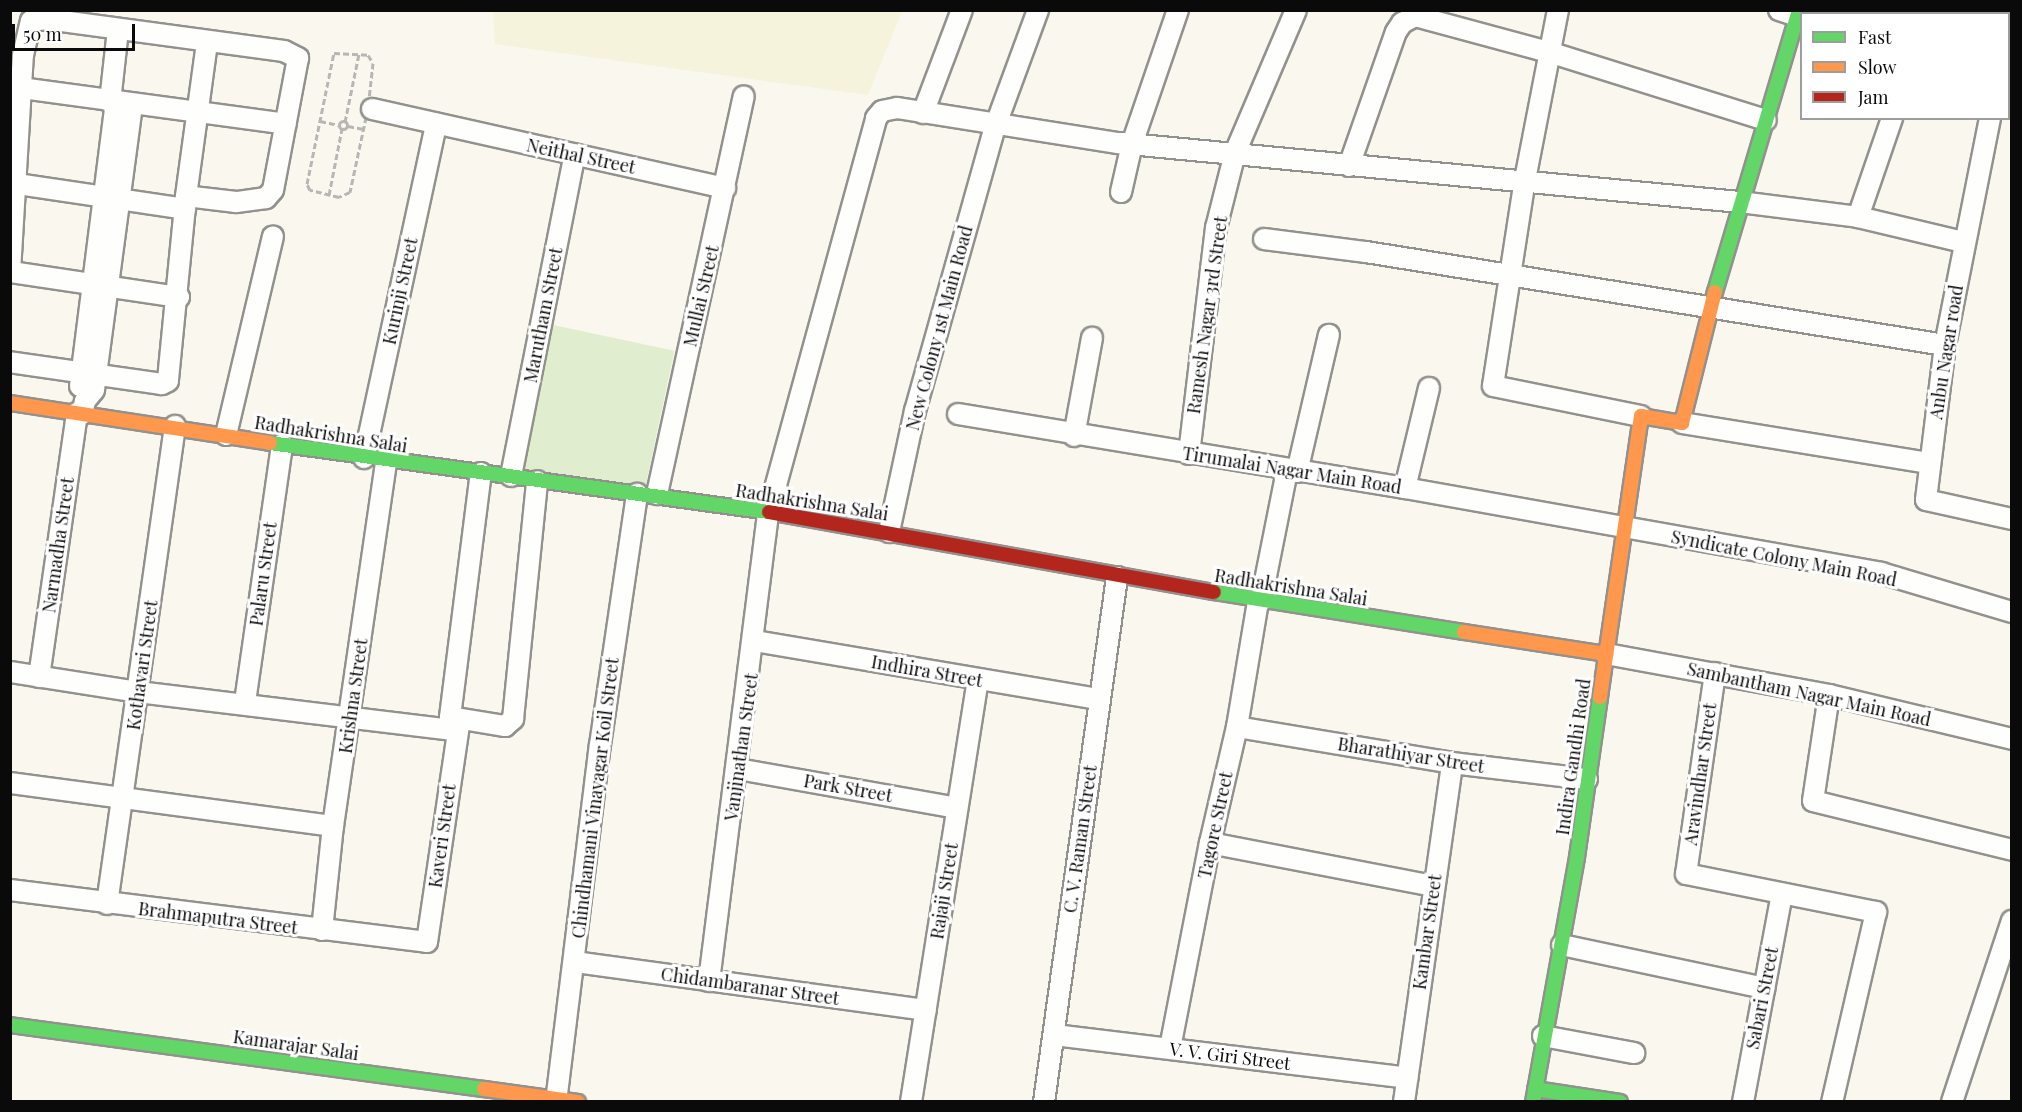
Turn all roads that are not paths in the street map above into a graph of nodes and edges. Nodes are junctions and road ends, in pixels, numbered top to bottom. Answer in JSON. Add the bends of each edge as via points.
{"nodes":[{"id":1,"x":962,"y":10,"type":"edge"},
{"id":2,"x":1038,"y":10,"type":"edge"},
{"id":3,"x":1178,"y":10,"type":"edge"},
{"id":4,"x":1296,"y":10,"type":"edge"},
{"id":5,"x":1558,"y":10,"type":"edge"},
{"id":6,"x":1792,"y":12,"type":"edge"},
{"id":7,"x":118,"y":30,"type":"junction"},
{"id":8,"x":207,"y":42,"type":"junction"},
{"id":9,"x":1552,"y":53,"type":"junction"},
{"id":10,"x":21,"y":88,"type":"junction"},
{"id":11,"x":744,"y":96,"type":"dead end"},
{"id":12,"x":119,"y":103,"type":"junction"},
{"id":13,"x":372,"y":109,"type":"dead end"},
{"id":14,"x":196,"y":113,"type":"junction"},
{"id":15,"x":923,"y":113,"type":"junction"},
{"id":16,"x":1766,"y":120,"type":"junction"},
{"id":17,"x":1891,"y":120,"type":"edge"},
{"id":18,"x":1990,"y":120,"type":"edge"},
{"id":19,"x":286,"y":124,"type":"junction"},
{"id":20,"x":436,"y":124,"type":"junction"},
{"id":21,"x":995,"y":127,"type":"junction"},
{"id":22,"x":1132,"y":144,"type":"junction"},
{"id":23,"x":1235,"y":153,"type":"junction"},
{"id":24,"x":575,"y":154,"type":"junction"},
{"id":25,"x":1349,"y":166,"type":"junction"},
{"id":26,"x":1525,"y":179,"type":"junction"},
{"id":27,"x":18,"y":184,"type":"junction"},
{"id":28,"x":725,"y":188,"type":"junction"},
{"id":29,"x":1121,"y":192,"type":"dead end"},
{"id":30,"x":111,"y":197,"type":"junction"},
{"id":31,"x":1740,"y":202,"type":"junction"},
{"id":32,"x":186,"y":203,"type":"junction"},
{"id":33,"x":1858,"y":217,"type":"junction"},
{"id":34,"x":273,"y":236,"type":"dead end"},
{"id":35,"x":1264,"y":239,"type":"dead end"},
{"id":36,"x":1963,"y":242,"type":"junction"},
{"id":37,"x":10,"y":272,"type":"edge"},
{"id":38,"x":1509,"y":277,"type":"junction"},
{"id":39,"x":100,"y":287,"type":"junction"},
{"id":40,"x":178,"y":297,"type":"junction"},
{"id":41,"x":1710,"y":310,"type":"junction"},
{"id":42,"x":1329,"y":335,"type":"dead end"},
{"id":43,"x":1092,"y":338,"type":"dead end"},
{"id":44,"x":1945,"y":345,"type":"junction"},
{"id":45,"x":10,"y":362,"type":"edge"},
{"id":46,"x":89,"y":374,"type":"junction"},
{"id":47,"x":1429,"y":388,"type":"dead end"},
{"id":48,"x":10,"y":403,"type":"edge"},
{"id":49,"x":81,"y":410,"type":"junction"},
{"id":50,"x":958,"y":414,"type":"dead end"},
{"id":51,"x":1641,"y":416,"type":"junction"},
{"id":52,"x":1682,"y":423,"type":"junction"},
{"id":53,"x":174,"y":426,"type":"junction"},
{"id":54,"x":226,"y":435,"type":"junction"},
{"id":55,"x":1074,"y":436,"type":"junction"},
{"id":56,"x":282,"y":445,"type":"junction"},
{"id":57,"x":1189,"y":454,"type":"junction"},
{"id":58,"x":364,"y":458,"type":"junction"},
{"id":59,"x":386,"y":461,"type":"junction"},
{"id":60,"x":1929,"y":463,"type":"junction"},
{"id":61,"x":1292,"y":472,"type":"junction"},
{"id":62,"x":481,"y":473,"type":"junction"},
{"id":63,"x":511,"y":476,"type":"junction"},
{"id":64,"x":537,"y":481,"type":"junction"},
{"id":65,"x":1405,"y":488,"type":"junction"},
{"id":66,"x":647,"y":494,"type":"junction"},
{"id":67,"x":768,"y":514,"type":"junction"},
{"id":68,"x":2012,"y":519,"type":"edge"},
{"id":69,"x":1625,"y":528,"type":"junction"},
{"id":70,"x":889,"y":532,"type":"junction"},
{"id":71,"x":1117,"y":577,"type":"junction"},
{"id":72,"x":1260,"y":601,"type":"junction"},
{"id":73,"x":2012,"y":612,"type":"edge"},
{"id":74,"x":755,"y":641,"type":"junction"},
{"id":75,"x":1606,"y":654,"type":"junction"},
{"id":76,"x":10,"y":672,"type":"edge"},
{"id":77,"x":1715,"y":673,"type":"junction"},
{"id":78,"x":39,"y":677,"type":"junction"},
{"id":79,"x":978,"y":680,"type":"junction"},
{"id":80,"x":138,"y":692,"type":"junction"},
{"id":81,"x":1829,"y":695,"type":"junction"},
{"id":82,"x":1099,"y":699,"type":"junction"},
{"id":83,"x":245,"y":702,"type":"junction"},
{"id":84,"x":351,"y":716,"type":"junction"},
{"id":85,"x":454,"y":724,"type":"junction"},
{"id":86,"x":1237,"y":727,"type":"junction"},
{"id":87,"x":2012,"y":739,"type":"edge"},
{"id":88,"x":1452,"y":763,"type":"junction"},
{"id":89,"x":738,"y":769,"type":"junction"},
{"id":90,"x":1587,"y":779,"type":"junction"},
{"id":91,"x":10,"y":783,"type":"edge"},
{"id":92,"x":124,"y":798,"type":"junction"},
{"id":93,"x":957,"y":808,"type":"junction"},
{"id":94,"x":333,"y":826,"type":"junction"},
{"id":95,"x":1210,"y":843,"type":"junction"},
{"id":96,"x":2012,"y":850,"type":"edge"},
{"id":97,"x":1434,"y":886,"type":"junction"},
{"id":98,"x":10,"y":890,"type":"edge"},
{"id":99,"x":1782,"y":894,"type":"junction"},
{"id":100,"x":107,"y":904,"type":"junction"},
{"id":101,"x":2012,"y":921,"type":"edge"},
{"id":102,"x":322,"y":930,"type":"junction"},
{"id":103,"x":427,"y":942,"type":"joint"},
{"id":104,"x":1562,"y":945,"type":"junction"},
{"id":105,"x":574,"y":962,"type":"junction"},
{"id":106,"x":709,"y":981,"type":"junction"},
{"id":107,"x":1764,"y":988,"type":"junction"},
{"id":108,"x":926,"y":1010,"type":"junction"},
{"id":109,"x":10,"y":1025,"type":"edge"},
{"id":110,"x":1054,"y":1035,"type":"junction"},
{"id":111,"x":1543,"y":1036,"type":"junction"},
{"id":112,"x":1170,"y":1048,"type":"junction"},
{"id":113,"x":1634,"y":1053,"type":"dead end"},
{"id":114,"x":1407,"y":1078,"type":"junction"},
{"id":115,"x":1534,"y":1095,"type":"edge"},
{"id":116,"x":556,"y":1100,"type":"edge"},
{"id":117,"x":578,"y":1101,"type":"edge"},
{"id":118,"x":911,"y":1101,"type":"edge"},
{"id":119,"x":1044,"y":1101,"type":"edge"},
{"id":120,"x":1404,"y":1101,"type":"edge"},
{"id":121,"x":1620,"y":1101,"type":"edge"},
{"id":122,"x":1743,"y":1101,"type":"edge"},
{"id":123,"x":1832,"y":1101,"type":"edge"},
{"id":124,"x":1952,"y":1101,"type":"edge"}],
"edges":[{"from":1,"to":15,"type":"street"},
{"from":2,"to":21,"type":"street","name":"New Colony 1st Main Road"},
{"from":3,"to":22,"type":"street"},
{"from":4,"to":23,"type":"street","name":"Ramesh Nagar 3rd Street"},
{"from":5,"to":9,"type":"street"},
{"from":6,"to":16,"type":"street"},
{"from":7,"to":8,"type":"street"},
{"from":7,"to":10,"type":"street","via":[[47,19],[31,21],[26,28]]},
{"from":7,"to":12,"type":"street","name":"Narmadha Street"},
{"from":8,"to":14,"type":"street"},
{"from":8,"to":19,"type":"street","via":[[284,51],[298,58]]},
{"from":9,"to":16,"type":"street"},
{"from":9,"to":25,"type":"street","via":[[1415,16],[1409,18],[1396,32]]},
{"from":9,"to":26,"type":"street"},
{"from":10,"to":12,"type":"street"},
{"from":10,"to":27,"type":"street"},
{"from":11,"to":28,"type":"street","name":"Mullai Street"},
{"from":12,"to":14,"type":"street"},
{"from":12,"to":30,"type":"street","name":"Narmadha Street"},
{"from":13,"to":20,"type":"street","name":"Neithal Street"},
{"from":14,"to":19,"type":"street"},
{"from":14,"to":32,"type":"street"},
{"from":15,"to":21,"type":"street","name":"Vanjinathan Street"},
{"from":15,"to":67,"type":"street","name":"Vanjinathan Street","via":[[890,109],[876,118]]},
{"from":16,"to":31,"type":"street"},
{"from":17,"to":33,"type":"street"},
{"from":18,"to":36,"type":"street","name":"Anbu Nagar road"},
{"from":19,"to":32,"type":"street","via":[[273,189],[266,198]]},
{"from":20,"to":24,"type":"street","name":"Neithal Street"},
{"from":20,"to":58,"type":"street","name":"Kurinji Street"},
{"from":21,"to":22,"type":"street","name":"Vanjinathan Street"},
{"from":21,"to":70,"type":"street","name":"New Colony 1st Main Road","via":[[915,411]]},
{"from":22,"to":23,"type":"street","name":"Vanjinathan Street"},
{"from":22,"to":29,"type":"street"},
{"from":23,"to":25,"type":"street","name":"Vanjinathan Street"},
{"from":23,"to":57,"type":"street","name":"Ramesh Nagar 3rd Street","via":[[1216,228]]},
{"from":24,"to":28,"type":"street","name":"Neithal Street"},
{"from":24,"to":63,"type":"street","name":"Marutham Street"},
{"from":25,"to":26,"type":"street","name":"Vanjinathan Street"},
{"from":26,"to":31,"type":"street","name":"Vanjinathan Street"},
{"from":26,"to":38,"type":"street"},
{"from":27,"to":30,"type":"street"},
{"from":27,"to":37,"type":"street"},
{"from":28,"to":66,"type":"street","name":"Mullai Street"},
{"from":30,"to":32,"type":"street"},
{"from":30,"to":39,"type":"street","name":"Narmadha Street"},
{"from":31,"to":33,"type":"street","name":"Vanjinathan Street"},
{"from":31,"to":41,"type":"street"},
{"from":32,"to":40,"type":"street"},
{"from":33,"to":36,"type":"street","name":"Vanjinathan Street"},
{"from":34,"to":54,"type":"street"},
{"from":35,"to":38,"type":"street"},
{"from":36,"to":44,"type":"street","name":"Anbu Nagar road"},
{"from":37,"to":39,"type":"street"},
{"from":38,"to":41,"type":"street"},
{"from":38,"to":51,"type":"street","via":[[1493,386]]},
{"from":39,"to":40,"type":"street"},
{"from":39,"to":46,"type":"street","name":"Narmadha Street"},
{"from":40,"to":46,"type":"street","via":[[168,381],[162,384]]},
{"from":41,"to":44,"type":"street"},
{"from":41,"to":52,"type":"street"},
{"from":42,"to":61,"type":"street","name":"Tagore Street"},
{"from":43,"to":55,"type":"street"},
{"from":44,"to":60,"type":"street","name":"Anbu Nagar road"},
{"from":45,"to":46,"type":"street"},
{"from":46,"to":49,"type":"street","name":"Narmadha Street","via":[[94,390]]},
{"from":47,"to":65,"type":"street"},
{"from":48,"to":49,"type":"street","name":"Radhakrishna Salai"},
{"from":49,"to":53,"type":"street","name":"Radhakrishna Salai"},
{"from":49,"to":78,"type":"street","name":"Narmadha Street"},
{"from":50,"to":55,"type":"street","name":"Tirumalai Nagar Main Road"},
{"from":51,"to":52,"type":"street"},
{"from":51,"to":69,"type":"street","name":"Indira Gandhi Road"},
{"from":52,"to":60,"type":"street"},
{"from":53,"to":54,"type":"street","name":"Radhakrishna Salai"},
{"from":53,"to":80,"type":"street","name":"Kothavari Street"},
{"from":54,"to":56,"type":"street","name":"Radhakrishna Salai"},
{"from":55,"to":57,"type":"street","name":"Tirumalai Nagar Main Road"},
{"from":56,"to":58,"type":"street","name":"Radhakrishna Salai"},
{"from":56,"to":83,"type":"street","name":"Palaru Street"},
{"from":57,"to":61,"type":"street","name":"Tirumalai Nagar Main Road"},
{"from":58,"to":59,"type":"street","name":"Radhakrishna Salai"},
{"from":59,"to":62,"type":"street","name":"Radhakrishna Salai"},
{"from":59,"to":84,"type":"street","name":"Krishna Street"},
{"from":60,"to":68,"type":"street","name":"Anbu Nagar road","via":[[1926,500]]},
{"from":61,"to":65,"type":"street","name":"Tirumalai Nagar Main Road"},
{"from":61,"to":72,"type":"street","name":"Tagore Street"},
{"from":62,"to":63,"type":"street","name":"Radhakrishna Salai"},
{"from":62,"to":85,"type":"street","name":"Kaveri Street"},
{"from":63,"to":64,"type":"street","name":"Radhakrishna Salai"},
{"from":64,"to":66,"type":"street","name":"Radhakrishna Salai"},
{"from":64,"to":85,"type":"street","via":[[513,719],[506,726]]},
{"from":65,"to":69,"type":"street","name":"Tirumalai Nagar Main Road"},
{"from":66,"to":67,"type":"street","name":"Radhakrishna Salai"},
{"from":66,"to":105,"type":"street","name":"Chindhamani Vinayagar Koil Street","via":[[600,745]]},
{"from":67,"to":70,"type":"street","name":"Radhakrishna Salai"},
{"from":67,"to":74,"type":"street","name":"Vanjinathan Street"},
{"from":69,"to":73,"type":"street","name":"Syndicate Colony Main Road","via":[[1881,573]]},
{"from":69,"to":75,"type":"street","name":"Indira Gandhi Road"},
{"from":70,"to":71,"type":"street","name":"Radhakrishna Salai"},
{"from":71,"to":72,"type":"street","name":"Radhakrishna Salai"},
{"from":71,"to":82,"type":"street","name":"C. V. Raman Street"},
{"from":72,"to":75,"type":"street","name":"Radhakrishna Salai"},
{"from":72,"to":86,"type":"street","name":"Tagore Street"},
{"from":74,"to":79,"type":"street","name":"Indhira Street"},
{"from":74,"to":89,"type":"street","name":"Vanjinathan Street"},
{"from":75,"to":77,"type":"street","name":"Sambantham Nagar Main Road"},
{"from":75,"to":90,"type":"street","name":"Indira Gandhi Road"},
{"from":76,"to":78,"type":"street"},
{"from":77,"to":81,"type":"street","name":"Sambantham Nagar Main Road"},
{"from":77,"to":99,"type":"street","name":"Aravindhar Street","via":[[1686,874]]},
{"from":78,"to":80,"type":"street"},
{"from":79,"to":82,"type":"street","name":"Indhira Street"},
{"from":79,"to":93,"type":"street","name":"Rajaji Street"},
{"from":80,"to":83,"type":"street"},
{"from":80,"to":92,"type":"street","name":"Kothavari Street"},
{"from":81,"to":87,"type":"street","name":"Sambantham Nagar Main Road"},
{"from":81,"to":96,"type":"street","via":[[1813,801]]},
{"from":82,"to":110,"type":"street","name":"C. V. Raman Street"},
{"from":83,"to":84,"type":"street"},
{"from":84,"to":85,"type":"street"},
{"from":84,"to":94,"type":"street","name":"Krishna Street"},
{"from":85,"to":103,"type":"street","name":"Kaveri Street"},
{"from":86,"to":88,"type":"street","name":"Bharathiyar Street"},
{"from":86,"to":95,"type":"street","name":"Tagore Street"},
{"from":88,"to":90,"type":"street","name":"Bharathiyar Street"},
{"from":88,"to":97,"type":"street","name":"Kambar Street"},
{"from":89,"to":93,"type":"street","name":"Park Street"},
{"from":89,"to":106,"type":"street","name":"Vanjinathan Street"},
{"from":90,"to":104,"type":"street","name":"Indira Gandhi Road"},
{"from":91,"to":92,"type":"street"},
{"from":92,"to":94,"type":"street"},
{"from":92,"to":100,"type":"street","name":"Kothavari Street"},
{"from":93,"to":108,"type":"street","name":"Rajaji Street"},
{"from":94,"to":102,"type":"street","name":"Krishna Street"},
{"from":95,"to":97,"type":"street"},
{"from":95,"to":112,"type":"street","name":"Tagore Street"},
{"from":97,"to":114,"type":"street","name":"Kambar Street"},
{"from":98,"to":100,"type":"street","name":"Brahmaputra Street"},
{"from":99,"to":107,"type":"street","name":"Sabari Street"},
{"from":99,"to":123,"type":"street","via":[[1876,912]]},
{"from":100,"to":102,"type":"street","name":"Brahmaputra Street"},
{"from":101,"to":124,"type":"street"},
{"from":102,"to":103,"type":"street","name":"Brahmaputra Street"},
{"from":104,"to":107,"type":"street"},
{"from":104,"to":111,"type":"street","name":"Indira Gandhi Road"},
{"from":105,"to":106,"type":"street","name":"Chidambaranar Street"},
{"from":105,"to":116,"type":"street","name":"Chindhamani Vinayagar Koil Street"},
{"from":106,"to":108,"type":"street","name":"Chidambaranar Street"},
{"from":107,"to":122,"type":"street","name":"Sabari Street"},
{"from":108,"to":118,"type":"street","name":"Rajaji Street"},
{"from":109,"to":116,"type":"street","name":"Kamarajar Salai"},
{"from":110,"to":112,"type":"street","name":"V. V. Giri Street"},
{"from":110,"to":119,"type":"street","name":"C. V. Raman Street"},
{"from":111,"to":113,"type":"street"},
{"from":111,"to":115,"type":"street","name":"Indira Gandhi Road"},
{"from":112,"to":114,"type":"street","name":"V. V. Giri Street"},
{"from":114,"to":120,"type":"street","name":"Kambar Street"},
{"from":115,"to":121,"type":"street"},
{"from":116,"to":117,"type":"street","name":"Kamarajar Salai"}]}
